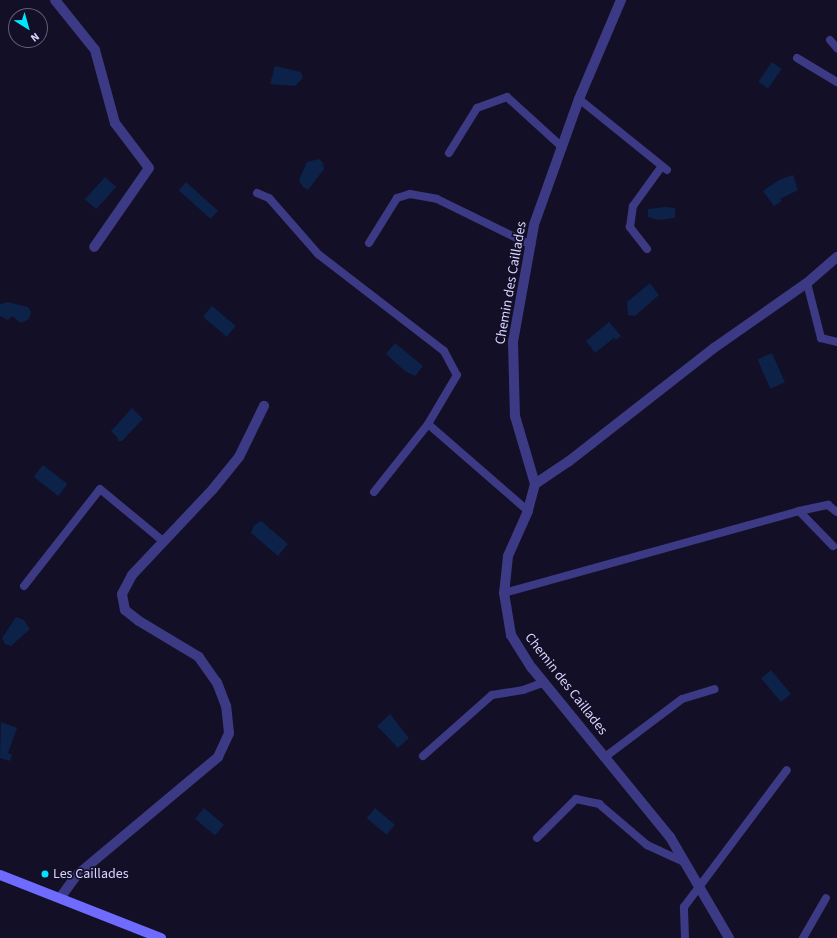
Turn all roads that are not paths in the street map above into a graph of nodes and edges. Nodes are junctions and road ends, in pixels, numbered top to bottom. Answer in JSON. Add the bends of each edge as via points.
{"nodes":[{"id":1,"x":55,"y":0,"type":"edge"},
{"id":2,"x":621,"y":0,"type":"edge"},
{"id":3,"x":830,"y":40,"type":"dead end"},
{"id":4,"x":837,"y":48,"type":"edge"},
{"id":5,"x":797,"y":58,"type":"dead end"},
{"id":6,"x":837,"y":82,"type":"edge"},
{"id":7,"x":579,"y":99,"type":"junction"},
{"id":8,"x":562,"y":147,"type":"junction"},
{"id":9,"x":449,"y":153,"type":"dead end"},
{"id":10,"x":257,"y":193,"type":"dead end"},
{"id":11,"x":369,"y":243,"type":"dead end"},
{"id":12,"x":531,"y":245,"type":"junction"},
{"id":13,"x":94,"y":247,"type":"dead end"},
{"id":14,"x":647,"y":249,"type":"dead end"},
{"id":15,"x":837,"y":258,"type":"edge"},
{"id":16,"x":807,"y":283,"type":"junction"},
{"id":17,"x":837,"y":342,"type":"edge"},
{"id":18,"x":264,"y":406,"type":"dead end"},
{"id":19,"x":428,"y":424,"type":"junction"},
{"id":20,"x":535,"y":484,"type":"junction"},
{"id":21,"x":374,"y":492,"type":"dead end"},
{"id":22,"x":528,"y":511,"type":"junction"},
{"id":23,"x":799,"y":511,"type":"junction"},
{"id":24,"x":837,"y":512,"type":"edge"},
{"id":25,"x":164,"y":542,"type":"junction"},
{"id":26,"x":833,"y":546,"type":"dead end"},
{"id":27,"x":24,"y":586,"type":"dead end"},
{"id":28,"x":504,"y":593,"type":"junction"},
{"id":29,"x":545,"y":682,"type":"junction"},
{"id":30,"x":715,"y":689,"type":"dead end"},
{"id":31,"x":423,"y":756,"type":"dead end"},
{"id":32,"x":606,"y":757,"type":"junction"},
{"id":33,"x":787,"y":770,"type":"dead end"},
{"id":34,"x":537,"y":838,"type":"dead end"},
{"id":35,"x":684,"y":862,"type":"junction"},
{"id":36,"x":0,"y":875,"type":"edge"},
{"id":37,"x":698,"y":886,"type":"junction"},
{"id":38,"x":60,"y":898,"type":"junction"},
{"id":39,"x":826,"y":898,"type":"dead end"},
{"id":40,"x":161,"y":938,"type":"edge"},
{"id":41,"x":685,"y":938,"type":"edge"},
{"id":42,"x":729,"y":938,"type":"edge"},
{"id":43,"x":802,"y":938,"type":"edge"}],
"edges":[{"from":1,"to":13,"type":"street","via":[[95,50],[115,123],[149,168]]},
{"from":2,"to":7,"type":"street","name":"Chemin des Caillades"},
{"from":3,"to":4,"type":"lane"},
{"from":5,"to":6,"type":"lane"},
{"from":7,"to":8,"type":"street","name":"Chemin des Caillades"},
{"from":7,"to":14,"type":"lane","via":[[664,168],[632,206],[630,227]]},
{"from":8,"to":9,"type":"lane","via":[[507,97],[477,108]]},
{"from":8,"to":12,"type":"street","name":"Chemin des Caillades","via":[[534,225]]},
{"from":10,"to":19,"type":"lane","via":[[269,198],[318,254],[444,351],[457,376]]},
{"from":11,"to":12,"type":"lane","via":[[397,198],[410,194],[437,199]]},
{"from":12,"to":20,"type":"street","name":"Chemin des Caillades","via":[[513,342],[515,416]]},
{"from":15,"to":16,"type":"street"},
{"from":16,"to":17,"type":"lane","via":[[820,338]]},
{"from":16,"to":20,"type":"street","via":[[714,348],[568,462]]},
{"from":18,"to":25,"type":"street","via":[[239,457]]},
{"from":19,"to":21,"type":"lane"},
{"from":19,"to":22,"type":"lane"},
{"from":20,"to":22,"type":"street","name":"Chemin des Caillades"},
{"from":22,"to":28,"type":"street","name":"Chemin des Caillades","via":[[508,556]]},
{"from":23,"to":24,"type":"lane","via":[[828,505]]},
{"from":23,"to":26,"type":"lane"},
{"from":23,"to":28,"type":"lane"},
{"from":25,"to":27,"type":"lane","via":[[100,489]]},
{"from":25,"to":38,"type":"street","via":[[132,575],[122,594],[125,610],[199,657],[217,683],[226,706],[229,733],[218,757],[77,875]]},
{"from":28,"to":29,"type":"street","name":"Chemin des Caillades","via":[[511,635],[532,668]]},
{"from":29,"to":31,"type":"lane","via":[[523,690],[492,695]]},
{"from":29,"to":32,"type":"street","name":"Chemin des Caillades"},
{"from":30,"to":32,"type":"lane","via":[[682,699]]},
{"from":32,"to":35,"type":"street","name":"Chemin des Caillades","via":[[670,837]]},
{"from":33,"to":37,"type":"lane"},
{"from":34,"to":35,"type":"lane","via":[[576,799],[599,804],[647,845]]},
{"from":35,"to":37,"type":"street","name":"Chemin des Caillades"},
{"from":36,"to":38,"type":"main road"},
{"from":37,"to":41,"type":"lane","via":[[684,907]]},
{"from":37,"to":42,"type":"street","name":"Chemin des Caillades"},
{"from":38,"to":40,"type":"main road"},
{"from":39,"to":43,"type":"lane"}]}
